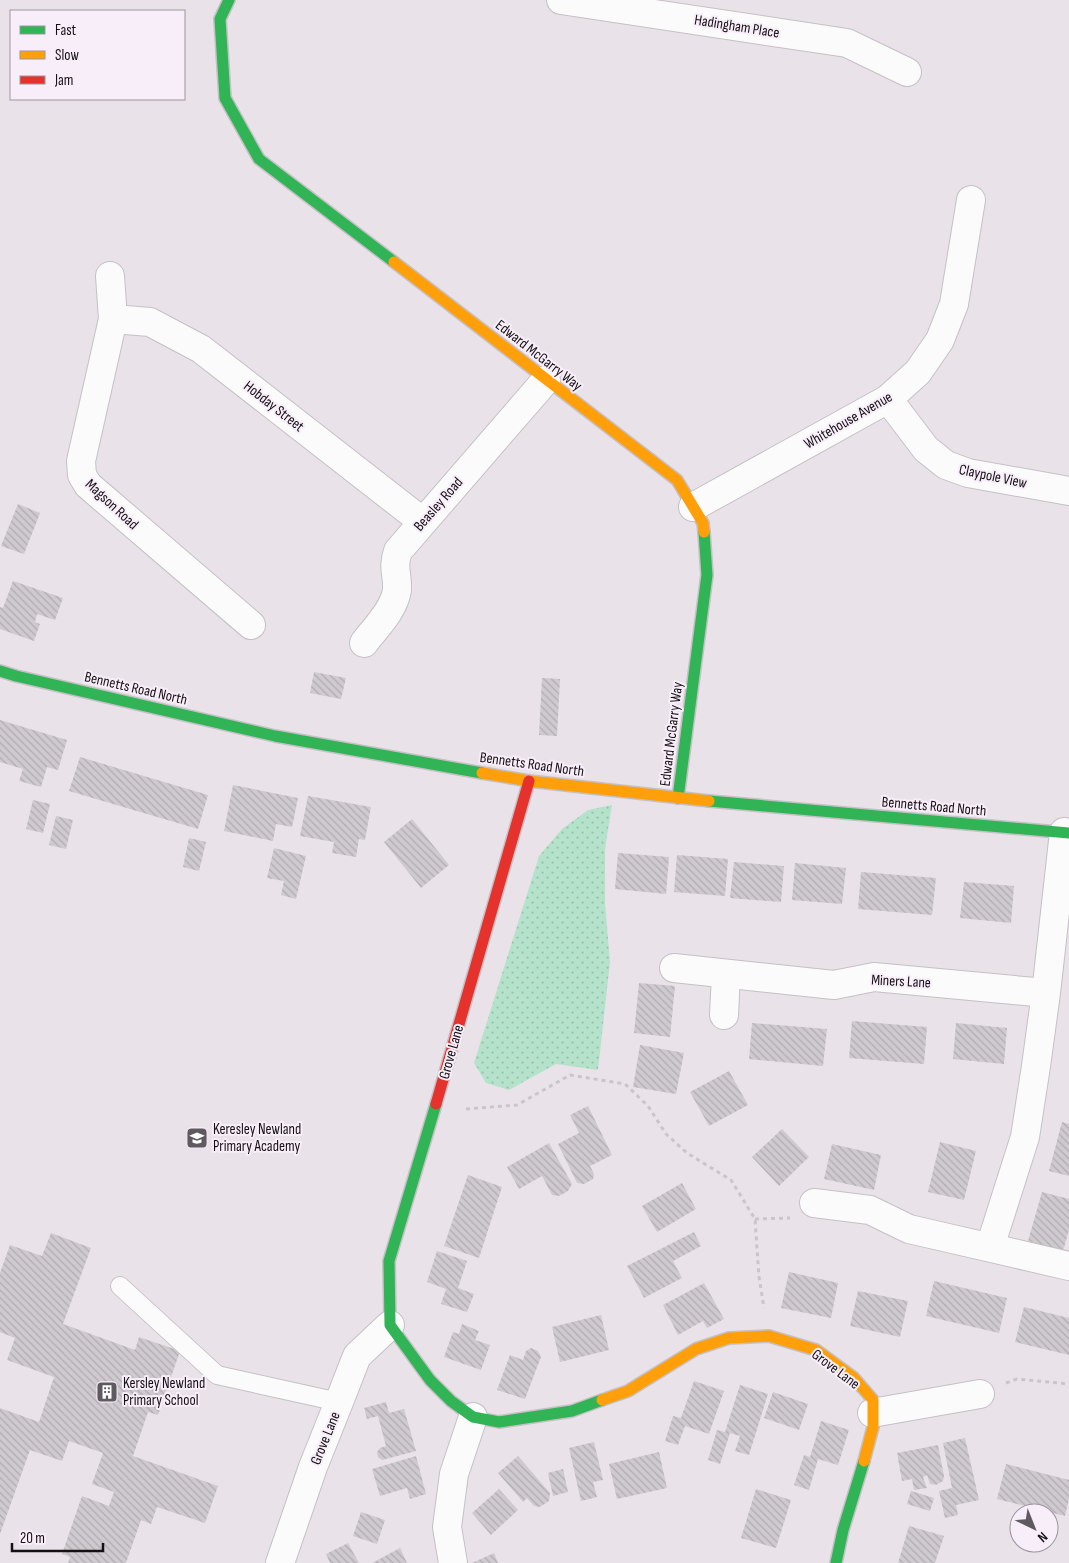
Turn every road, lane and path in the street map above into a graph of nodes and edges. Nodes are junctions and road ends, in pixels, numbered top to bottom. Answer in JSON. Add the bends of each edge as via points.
{"nodes":[{"id":1,"x":229,"y":0,"type":"edge"},
{"id":2,"x":560,"y":0,"type":"edge"},
{"id":3,"x":907,"y":72,"type":"dead end"},
{"id":4,"x":971,"y":200,"type":"dead end"},
{"id":5,"x":110,"y":276,"type":"dead end"},
{"id":6,"x":113,"y":318,"type":"junction"},
{"id":7,"x":546,"y":380,"type":"junction"},
{"id":8,"x":888,"y":399,"type":"junction"},
{"id":9,"x":1069,"y":491,"type":"edge"},
{"id":10,"x":693,"y":507,"type":"junction"},
{"id":11,"x":423,"y":522,"type":"junction"},
{"id":12,"x":251,"y":625,"type":"dead end"},
{"id":13,"x":364,"y":642,"type":"dead end"},
{"id":14,"x":0,"y":671,"type":"edge"},
{"id":15,"x":529,"y":781,"type":"junction"},
{"id":16,"x":678,"y":798,"type":"junction"},
{"id":17,"x":1066,"y":833,"type":"edge"},
{"id":18,"x":674,"y":968,"type":"dead end"},
{"id":19,"x":726,"y":974,"type":"junction"},
{"id":20,"x":1046,"y":993,"type":"junction"},
{"id":21,"x":724,"y":1015,"type":"dead end"},
{"id":22,"x":434,"y":1111,"type":"junction"},
{"id":23,"x":814,"y":1203,"type":"dead end"},
{"id":24,"x":990,"y":1247,"type":"junction"},
{"id":25,"x":1069,"y":1266,"type":"edge"},
{"id":26,"x":120,"y":1286,"type":"dead end"},
{"id":27,"x":390,"y":1325,"type":"junction"},
{"id":28,"x":769,"y":1336,"type":"junction"},
{"id":29,"x":1069,"y":1384,"type":"edge"},
{"id":30,"x":980,"y":1394,"type":"joint"},
{"id":31,"x":339,"y":1402,"type":"junction"},
{"id":32,"x":872,"y":1413,"type":"junction"},
{"id":33,"x":473,"y":1417,"type":"junction"},
{"id":34,"x":280,"y":1563,"type":"edge"},
{"id":35,"x":453,"y":1563,"type":"edge"},
{"id":36,"x":836,"y":1563,"type":"edge"}],
"edges":[{"from":1,"to":7,"type":"street","name":"Edward McGarry Way","via":[[220,19],[225,98],[259,159]]},
{"from":2,"to":3,"type":"street","name":"Hadingham Place","via":[[847,43]]},
{"from":4,"to":8,"type":"street","name":"Whitehouse Avenue","via":[[954,304],[940,340],[918,372]]},
{"from":5,"to":6,"type":"street","name":"Magson Road"},
{"from":6,"to":11,"type":"street","name":"Hobday Street","via":[[150,322],[201,350]]},
{"from":6,"to":12,"type":"street","name":"Magson Road","via":[[81,461],[82,474],[88,485]]},
{"from":7,"to":10,"type":"street","name":"Edward McGarry Way","via":[[677,480]]},
{"from":7,"to":11,"type":"street","name":"Beasley Road"},
{"from":8,"to":9,"type":"street","name":"Claypole View","via":[[926,448],[946,465],[968,473]]},
{"from":8,"to":10,"type":"street","name":"Whitehouse Avenue"},
{"from":10,"to":16,"type":"street","name":"Edward McGarry Way","via":[[703,523],[707,575]]},
{"from":11,"to":13,"type":"street","name":"Beasley Road","via":[[398,551],[395,598],[389,611]]},
{"from":14,"to":15,"type":"street","name":"Bennetts Road North","via":[[275,736]]},
{"from":15,"to":16,"type":"street","name":"Bennetts Road North"},
{"from":15,"to":22,"type":"street","name":"Grove Lane"},
{"from":16,"to":17,"type":"street","name":"Bennetts Road North"},
{"from":17,"to":20,"type":"street"},
{"from":18,"to":19,"type":"street","name":"Miners Lane"},
{"from":19,"to":20,"type":"street","name":"Miners Lane","via":[[834,985],[874,977]]},
{"from":19,"to":21,"type":"street"},
{"from":20,"to":24,"type":"street","via":[[1025,1137]]},
{"from":22,"to":27,"type":"street","name":"Grove Lane","via":[[389,1261]]},
{"from":22,"to":28,"type":"path","via":[[517,1105],[570,1075],[625,1084],[648,1106],[666,1134],[687,1154],[731,1180],[755,1218],[759,1277]]},
{"from":23,"to":24,"type":"street","via":[[870,1210],[909,1229]]},
{"from":24,"to":25,"type":"street"},
{"from":26,"to":31,"type":"lane","via":[[217,1375]]},
{"from":27,"to":31,"type":"street","name":"Grove Lane","via":[[356,1356]]},
{"from":27,"to":33,"type":"street","name":"Grove Lane","via":[[430,1380]]},
{"from":28,"to":32,"type":"street","name":"Grove Lane","via":[[816,1350],[854,1378],[873,1400]]},
{"from":28,"to":33,"type":"street","name":"Grove Lane","via":[[729,1338],[696,1349],[628,1391],[572,1411],[500,1422]]},
{"from":29,"to":30,"type":"path","via":[[1017,1379]]},
{"from":30,"to":32,"type":"street"},
{"from":31,"to":34,"type":"street","name":"Grove Lane"},
{"from":32,"to":36,"type":"street","name":"Grove Lane","via":[[872,1429],[838,1545]]},
{"from":33,"to":35,"type":"street","via":[[454,1474],[446,1527]]}]}
